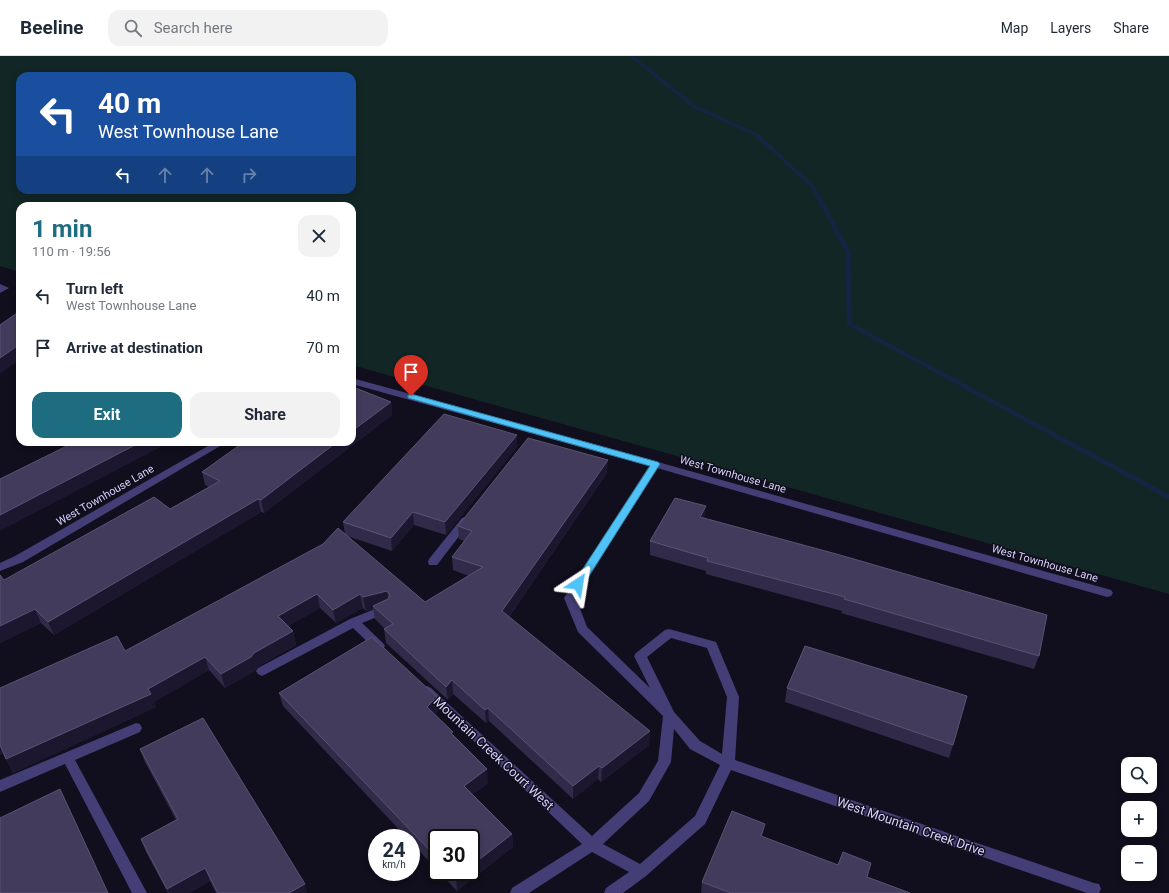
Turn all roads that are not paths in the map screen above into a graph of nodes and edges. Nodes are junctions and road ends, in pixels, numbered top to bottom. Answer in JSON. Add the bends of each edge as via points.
{"nodes":[{"id":1,"x":0,"y":286,"type":"edge"},
{"id":2,"x":0,"y":291,"type":"edge"},
{"id":3,"x":356,"y":382,"type":"edge"},
{"id":4,"x":215,"y":446,"type":"edge"},
{"id":5,"x":655,"y":464,"type":"junction"},
{"id":6,"x":473,"y":512,"type":"edge"},
{"id":7,"x":433,"y":562,"type":"dead end"},
{"id":8,"x":0,"y":567,"type":"edge"},
{"id":9,"x":1107,"y":593,"type":"dead end"},
{"id":10,"x":385,"y":609,"type":"edge"},
{"id":11,"x":354,"y":622,"type":"junction"},
{"id":12,"x":389,"y":655,"type":"edge"},
{"id":13,"x":262,"y":671,"type":"dead end"},
{"id":14,"x":418,"y":682,"type":"edge"},
{"id":15,"x":669,"y":715,"type":"junction"},
{"id":16,"x":136,"y":728,"type":"dead end"},
{"id":17,"x":68,"y":758,"type":"junction"},
{"id":18,"x":728,"y":763,"type":"junction"},
{"id":19,"x":0,"y":786,"type":"edge"},
{"id":20,"x":592,"y":845,"type":"junction"},
{"id":21,"x":641,"y":872,"type":"junction"},
{"id":22,"x":1094,"y":889,"type":"dead end"},
{"id":23,"x":140,"y":893,"type":"edge"},
{"id":24,"x":517,"y":893,"type":"edge"},
{"id":25,"x":611,"y":893,"type":"edge"}],
"edges":[{"from":1,"to":2,"type":"street","via":[[5,288]]},
{"from":3,"to":5,"type":"street","name":"West Townhouse Lane","via":[[534,434]]},
{"from":4,"to":8,"type":"street","name":"West Townhouse Lane","via":[[19,559]]},
{"from":5,"to":9,"type":"street","name":"West Townhouse Lane"},
{"from":5,"to":15,"type":"street","name":"West Mountain Creek Drive","via":[[570,598],[582,629]]},
{"from":6,"to":7,"type":"street"},
{"from":10,"to":11,"type":"street"},
{"from":11,"to":12,"type":"street"},
{"from":11,"to":13,"type":"street"},
{"from":14,"to":20,"type":"street","name":"Mountain Creek Court West"},
{"from":15,"to":18,"type":"street","name":"West Mountain Creek Drive","via":[[695,745]]},
{"from":15,"to":18,"type":"street","name":"West Mountain Creek Drive","via":[[640,656],[669,633],[712,645],[733,697]]},
{"from":15,"to":20,"type":"street","via":[[664,762],[644,797]]},
{"from":16,"to":17,"type":"street"},
{"from":17,"to":19,"type":"street"},
{"from":17,"to":23,"type":"street"},
{"from":18,"to":21,"type":"street","name":"West Mountain Creek Drive","via":[[700,820]]},
{"from":18,"to":22,"type":"street","name":"West Mountain Creek Drive"},
{"from":20,"to":21,"type":"street","name":"Mountain Creek Court West"},
{"from":20,"to":24,"type":"street"},
{"from":21,"to":25,"type":"street","name":"West Mountain Creek Drive"}]}
